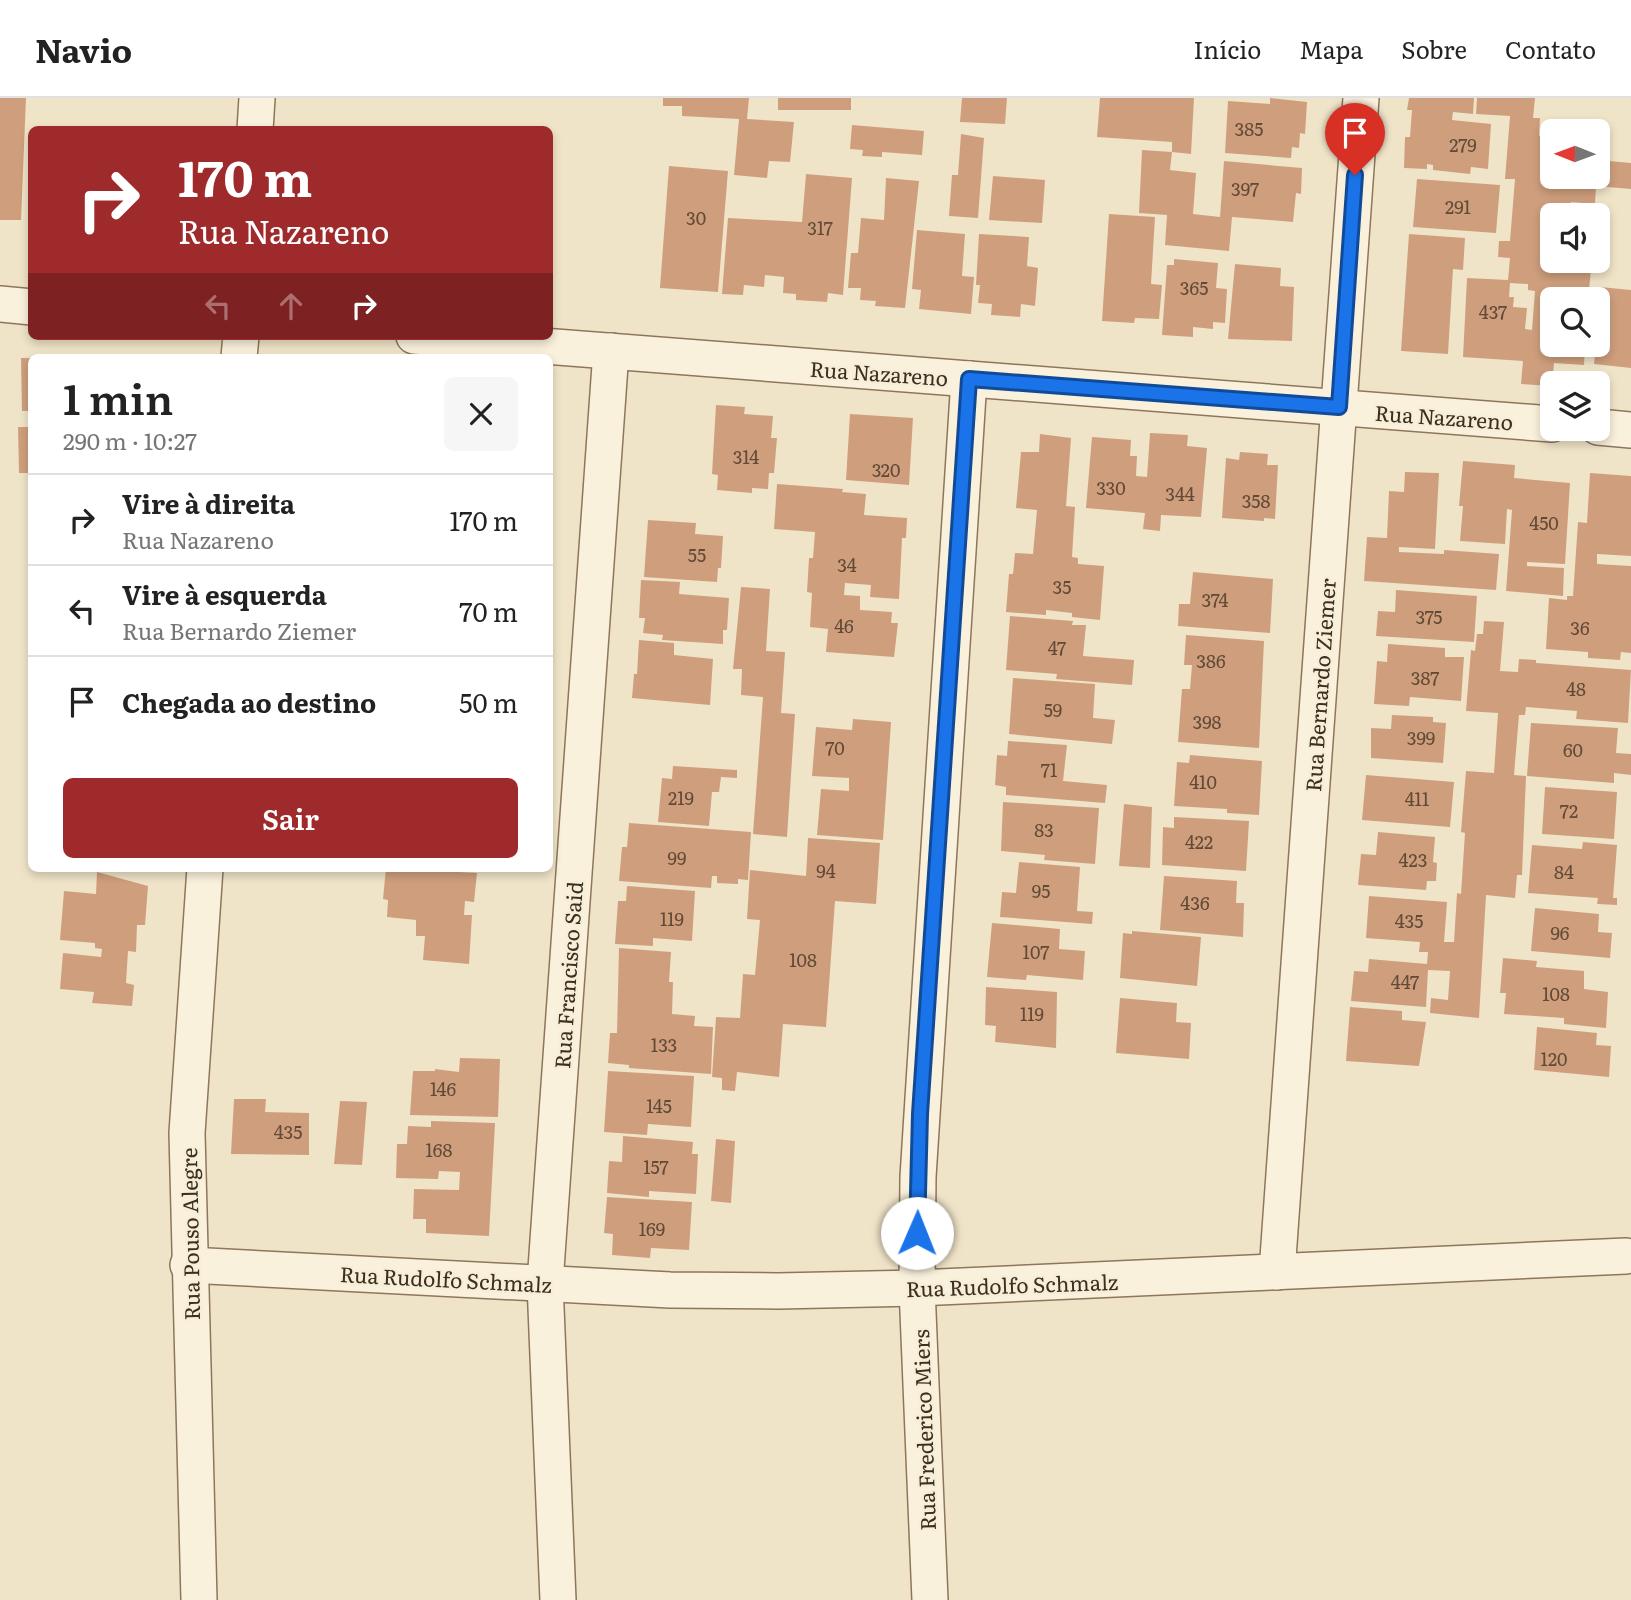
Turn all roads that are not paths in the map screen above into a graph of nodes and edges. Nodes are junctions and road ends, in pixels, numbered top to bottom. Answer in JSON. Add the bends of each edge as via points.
{"nodes":[{"id":1,"x":257,"y":98,"type":"edge"},
{"id":2,"x":1361,"y":98,"type":"edge"},
{"id":3,"x":255,"y":126,"type":"edge"},
{"id":4,"x":0,"y":304,"type":"edge"},
{"id":5,"x":28,"y":306,"type":"edge"},
{"id":6,"x":467,"y":340,"type":"edge"},
{"id":7,"x":611,"y":351,"type":"junction"},
{"id":8,"x":969,"y":379,"type":"junction"},
{"id":9,"x":1339,"y":407,"type":"junction"},
{"id":10,"x":1540,"y":423,"type":"edge"},
{"id":11,"x":1610,"y":428,"type":"edge"},
{"id":12,"x":1631,"y":430,"type":"edge"},
{"id":13,"x":205,"y":872,"type":"edge"},
{"id":14,"x":1626,"y":1256,"type":"dead end"},
{"id":15,"x":188,"y":1265,"type":"junction"},
{"id":16,"x":1277,"y":1272,"type":"junction"},
{"id":17,"x":545,"y":1283,"type":"junction"},
{"id":18,"x":917,"y":1288,"type":"junction"},
{"id":19,"x":200,"y":1600,"type":"edge"},
{"id":20,"x":558,"y":1600,"type":"edge"},
{"id":21,"x":930,"y":1600,"type":"edge"}],
"edges":[{"from":1,"to":3,"type":"street"},
{"from":2,"to":9,"type":"street","name":"Rua Bernardo Ziemer"},
{"from":4,"to":5,"type":"street"},
{"from":6,"to":7,"type":"street","name":"Rua Nazareno"},
{"from":7,"to":8,"type":"street","name":"Rua Nazareno"},
{"from":7,"to":17,"type":"street","name":"Rua Francisco Said"},
{"from":8,"to":9,"type":"street","name":"Rua Nazareno"},
{"from":8,"to":18,"type":"street","name":"Rua Frederico Miers","via":[[920,1114]]},
{"from":9,"to":10,"type":"street","name":"Rua Nazareno"},
{"from":9,"to":16,"type":"street","name":"Rua Bernardo Ziemer"},
{"from":11,"to":12,"type":"street"},
{"from":13,"to":15,"type":"street","name":"Rua Pouso Alegre","via":[[187,1133]]},
{"from":14,"to":16,"type":"street","name":"Rua Rudolfo Schmalz"},
{"from":15,"to":17,"type":"street","name":"Rua Rudolfo Schmalz"},
{"from":15,"to":19,"type":"street","name":"Rua Pouso Alegre"},
{"from":16,"to":18,"type":"street","name":"Rua Rudolfo Schmalz"},
{"from":17,"to":18,"type":"street","name":"Rua Rudolfo Schmalz","via":[[751,1291]]},
{"from":17,"to":20,"type":"street","name":"Rua Francisco Said"},
{"from":18,"to":21,"type":"street","name":"Rua Frederico Miers"}]}
